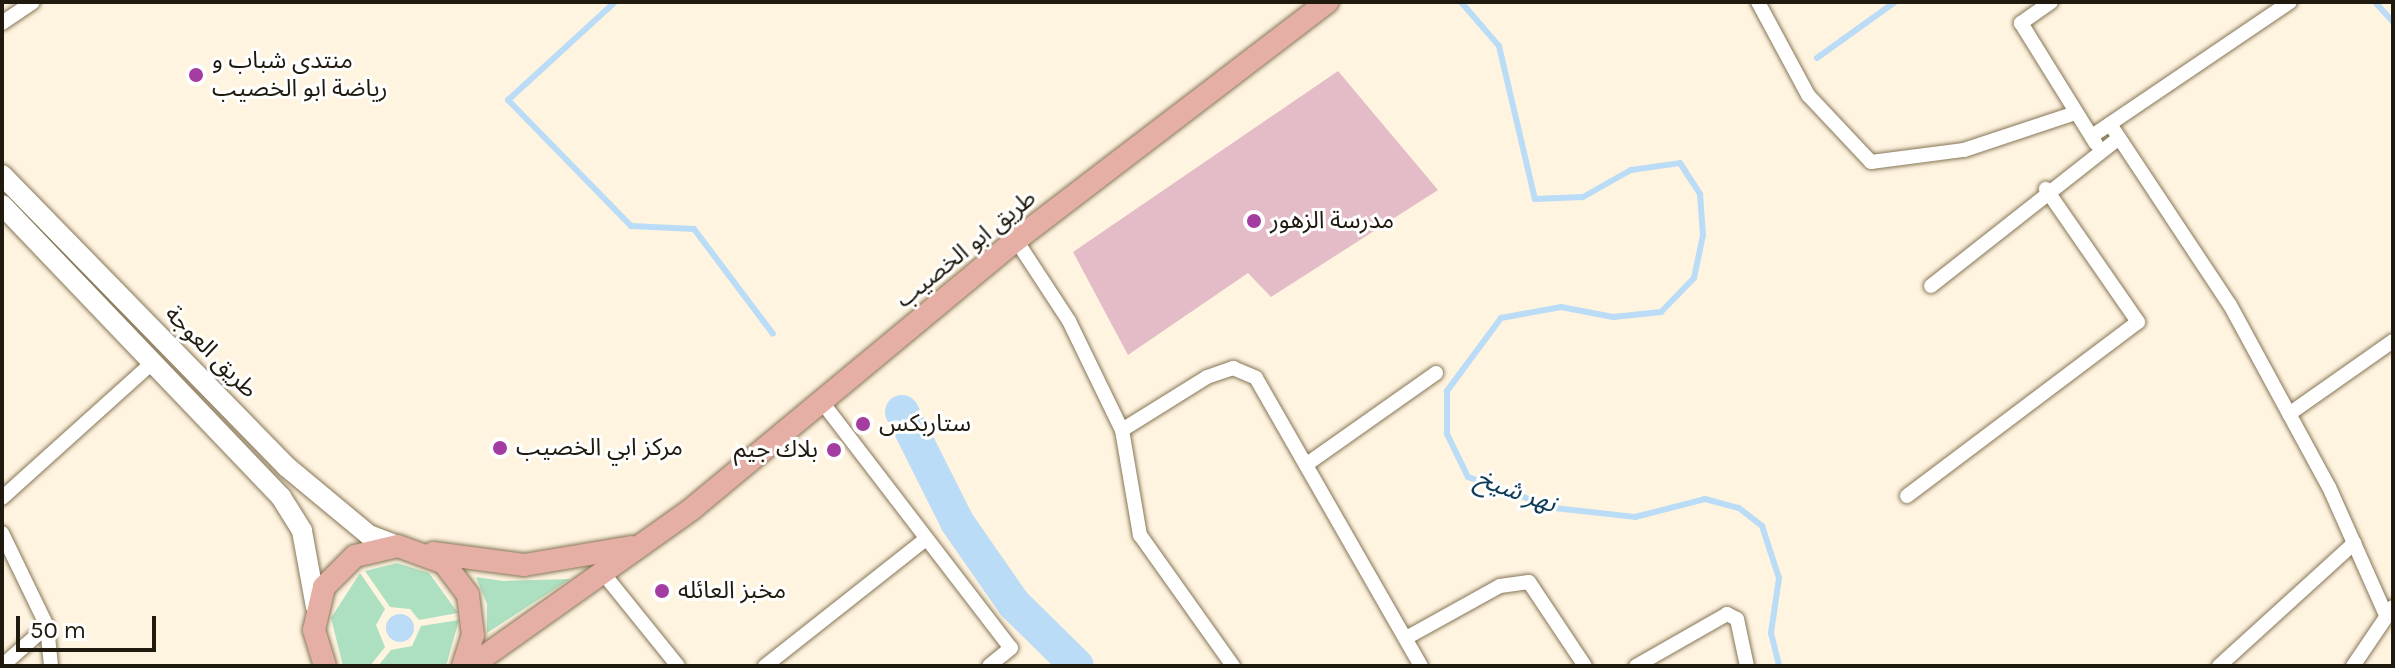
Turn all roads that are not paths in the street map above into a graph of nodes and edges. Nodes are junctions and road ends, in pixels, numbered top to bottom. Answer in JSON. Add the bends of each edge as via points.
{"nodes":[{"id":1,"x":33,"y":2,"type":"edge"},
{"id":2,"x":1327,"y":2,"type":"edge"},
{"id":3,"x":1758,"y":2,"type":"edge"},
{"id":4,"x":2051,"y":2,"type":"edge"},
{"id":5,"x":2290,"y":2,"type":"edge"},
{"id":6,"x":2,"y":23,"type":"edge"},
{"id":7,"x":2075,"y":113,"type":"junction"},
{"id":8,"x":2110,"y":124,"type":"junction"},
{"id":9,"x":2092,"y":136,"type":"junction"},
{"id":10,"x":2119,"y":138,"type":"junction"},
{"id":11,"x":2100,"y":151,"type":"junction"},
{"id":12,"x":2,"y":175,"type":"edge"},
{"id":13,"x":2046,"y":189,"type":"junction"},
{"id":14,"x":2,"y":205,"type":"edge"},
{"id":15,"x":1016,"y":240,"type":"junction"},
{"id":16,"x":1931,"y":286,"type":"dead end"},
{"id":17,"x":2393,"y":341,"type":"edge"},
{"id":18,"x":152,"y":363,"type":"junction"},
{"id":19,"x":1436,"y":373,"type":"dead end"},
{"id":20,"x":822,"y":402,"type":"junction"},
{"id":21,"x":2289,"y":414,"type":"junction"},
{"id":22,"x":1122,"y":430,"type":"junction"},
{"id":23,"x":1307,"y":464,"type":"junction"},
{"id":24,"x":1907,"y":496,"type":"dead end"},
{"id":25,"x":2,"y":498,"type":"edge"},
{"id":26,"x":2,"y":533,"type":"edge"},
{"id":27,"x":926,"y":539,"type":"junction"},
{"id":28,"x":2354,"y":543,"type":"junction"},
{"id":29,"x":645,"y":544,"type":"junction"},
{"id":30,"x":398,"y":546,"type":"junction"},
{"id":31,"x":422,"y":551,"type":"junction"},
{"id":32,"x":603,"y":573,"type":"junction"},
{"id":33,"x":2389,"y":610,"type":"edge"},
{"id":34,"x":315,"y":618,"type":"junction"},
{"id":35,"x":47,"y":626,"type":"junction"},
{"id":36,"x":1406,"y":638,"type":"junction"},
{"id":37,"x":2,"y":666,"type":"edge"},
{"id":38,"x":51,"y":666,"type":"edge"},
{"id":39,"x":309,"y":666,"type":"edge"},
{"id":40,"x":325,"y":666,"type":"edge"},
{"id":41,"x":463,"y":666,"type":"edge"},
{"id":42,"x":471,"y":666,"type":"edge"},
{"id":43,"x":678,"y":666,"type":"edge"},
{"id":44,"x":765,"y":666,"type":"edge"},
{"id":45,"x":989,"y":666,"type":"edge"},
{"id":46,"x":1233,"y":666,"type":"edge"},
{"id":47,"x":1421,"y":666,"type":"edge"},
{"id":48,"x":1585,"y":666,"type":"edge"},
{"id":49,"x":1636,"y":666,"type":"edge"},
{"id":50,"x":1747,"y":666,"type":"edge"},
{"id":51,"x":2219,"y":666,"type":"edge"},
{"id":52,"x":2353,"y":666,"type":"edge"}],
"edges":[{"from":1,"to":6,"type":"street"},
{"from":2,"to":15,"type":"main road","name":"طريق ابو الخصيب"},
{"from":3,"to":7,"type":"street","via":[[1808,95],[1871,162],[1964,150]]},
{"from":4,"to":7,"type":"street","via":[[2021,23]]},
{"from":5,"to":8,"type":"street"},
{"from":7,"to":9,"type":"street"},
{"from":8,"to":9,"type":"street"},
{"from":8,"to":10,"type":"street"},
{"from":9,"to":11,"type":"street"},
{"from":10,"to":11,"type":"street"},
{"from":10,"to":21,"type":"street","via":[[2230,305]]},
{"from":11,"to":13,"type":"street"},
{"from":12,"to":30,"type":"main road","name":"طريق العوجة","via":[[287,467],[369,535]]},
{"from":13,"to":16,"type":"street"},
{"from":13,"to":24,"type":"street","via":[[2138,322]]},
{"from":14,"to":18,"type":"main road","name":"طريق العوجة"},
{"from":15,"to":20,"type":"main road","name":"طريق ابو الخصيب"},
{"from":15,"to":22,"type":"street","via":[[1069,321]]},
{"from":17,"to":21,"type":"street"},
{"from":18,"to":25,"type":"street"},
{"from":18,"to":34,"type":"main road","name":"طريق العوجة","via":[[281,497],[302,531]]},
{"from":19,"to":23,"type":"street"},
{"from":20,"to":27,"type":"street"},
{"from":20,"to":29,"type":"main road","name":"طريق ابو الخصيب"},
{"from":21,"to":28,"type":"street"},
{"from":22,"to":23,"type":"street","via":[[1233,368],[1256,378]]},
{"from":22,"to":46,"type":"street","via":[[1140,535]]},
{"from":23,"to":36,"type":"street"},
{"from":26,"to":35,"type":"street"},
{"from":27,"to":44,"type":"street"},
{"from":27,"to":45,"type":"street","via":[[1011,648]]},
{"from":28,"to":33,"type":"street"},
{"from":28,"to":51,"type":"street"},
{"from":29,"to":31,"type":"main road","name":"طريق ابو الخصيب","via":[[524,565]]},
{"from":29,"to":32,"type":"main road","name":"طريق ابو الخصيب"},
{"from":30,"to":31,"type":"main road","name":"طريق ابو الخصيب"},
{"from":30,"to":34,"type":"main road","via":[[355,556],[337,569]]},
{"from":31,"to":41,"type":"main road","via":[[444,563],[468,595],[473,635]]},
{"from":32,"to":42,"type":"main road","name":"طريق ابو الخصيب"},
{"from":32,"to":43,"type":"street"},
{"from":33,"to":52,"type":"street"},
{"from":34,"to":39,"type":"main road"},
{"from":34,"to":40,"type":"main road"},
{"from":35,"to":37,"type":"street"},
{"from":35,"to":38,"type":"street"},
{"from":36,"to":47,"type":"street"},
{"from":36,"to":48,"type":"street","via":[[1500,586],[1529,582]]},
{"from":49,"to":50,"type":"street","via":[[1727,614],[1737,619]]}]}
